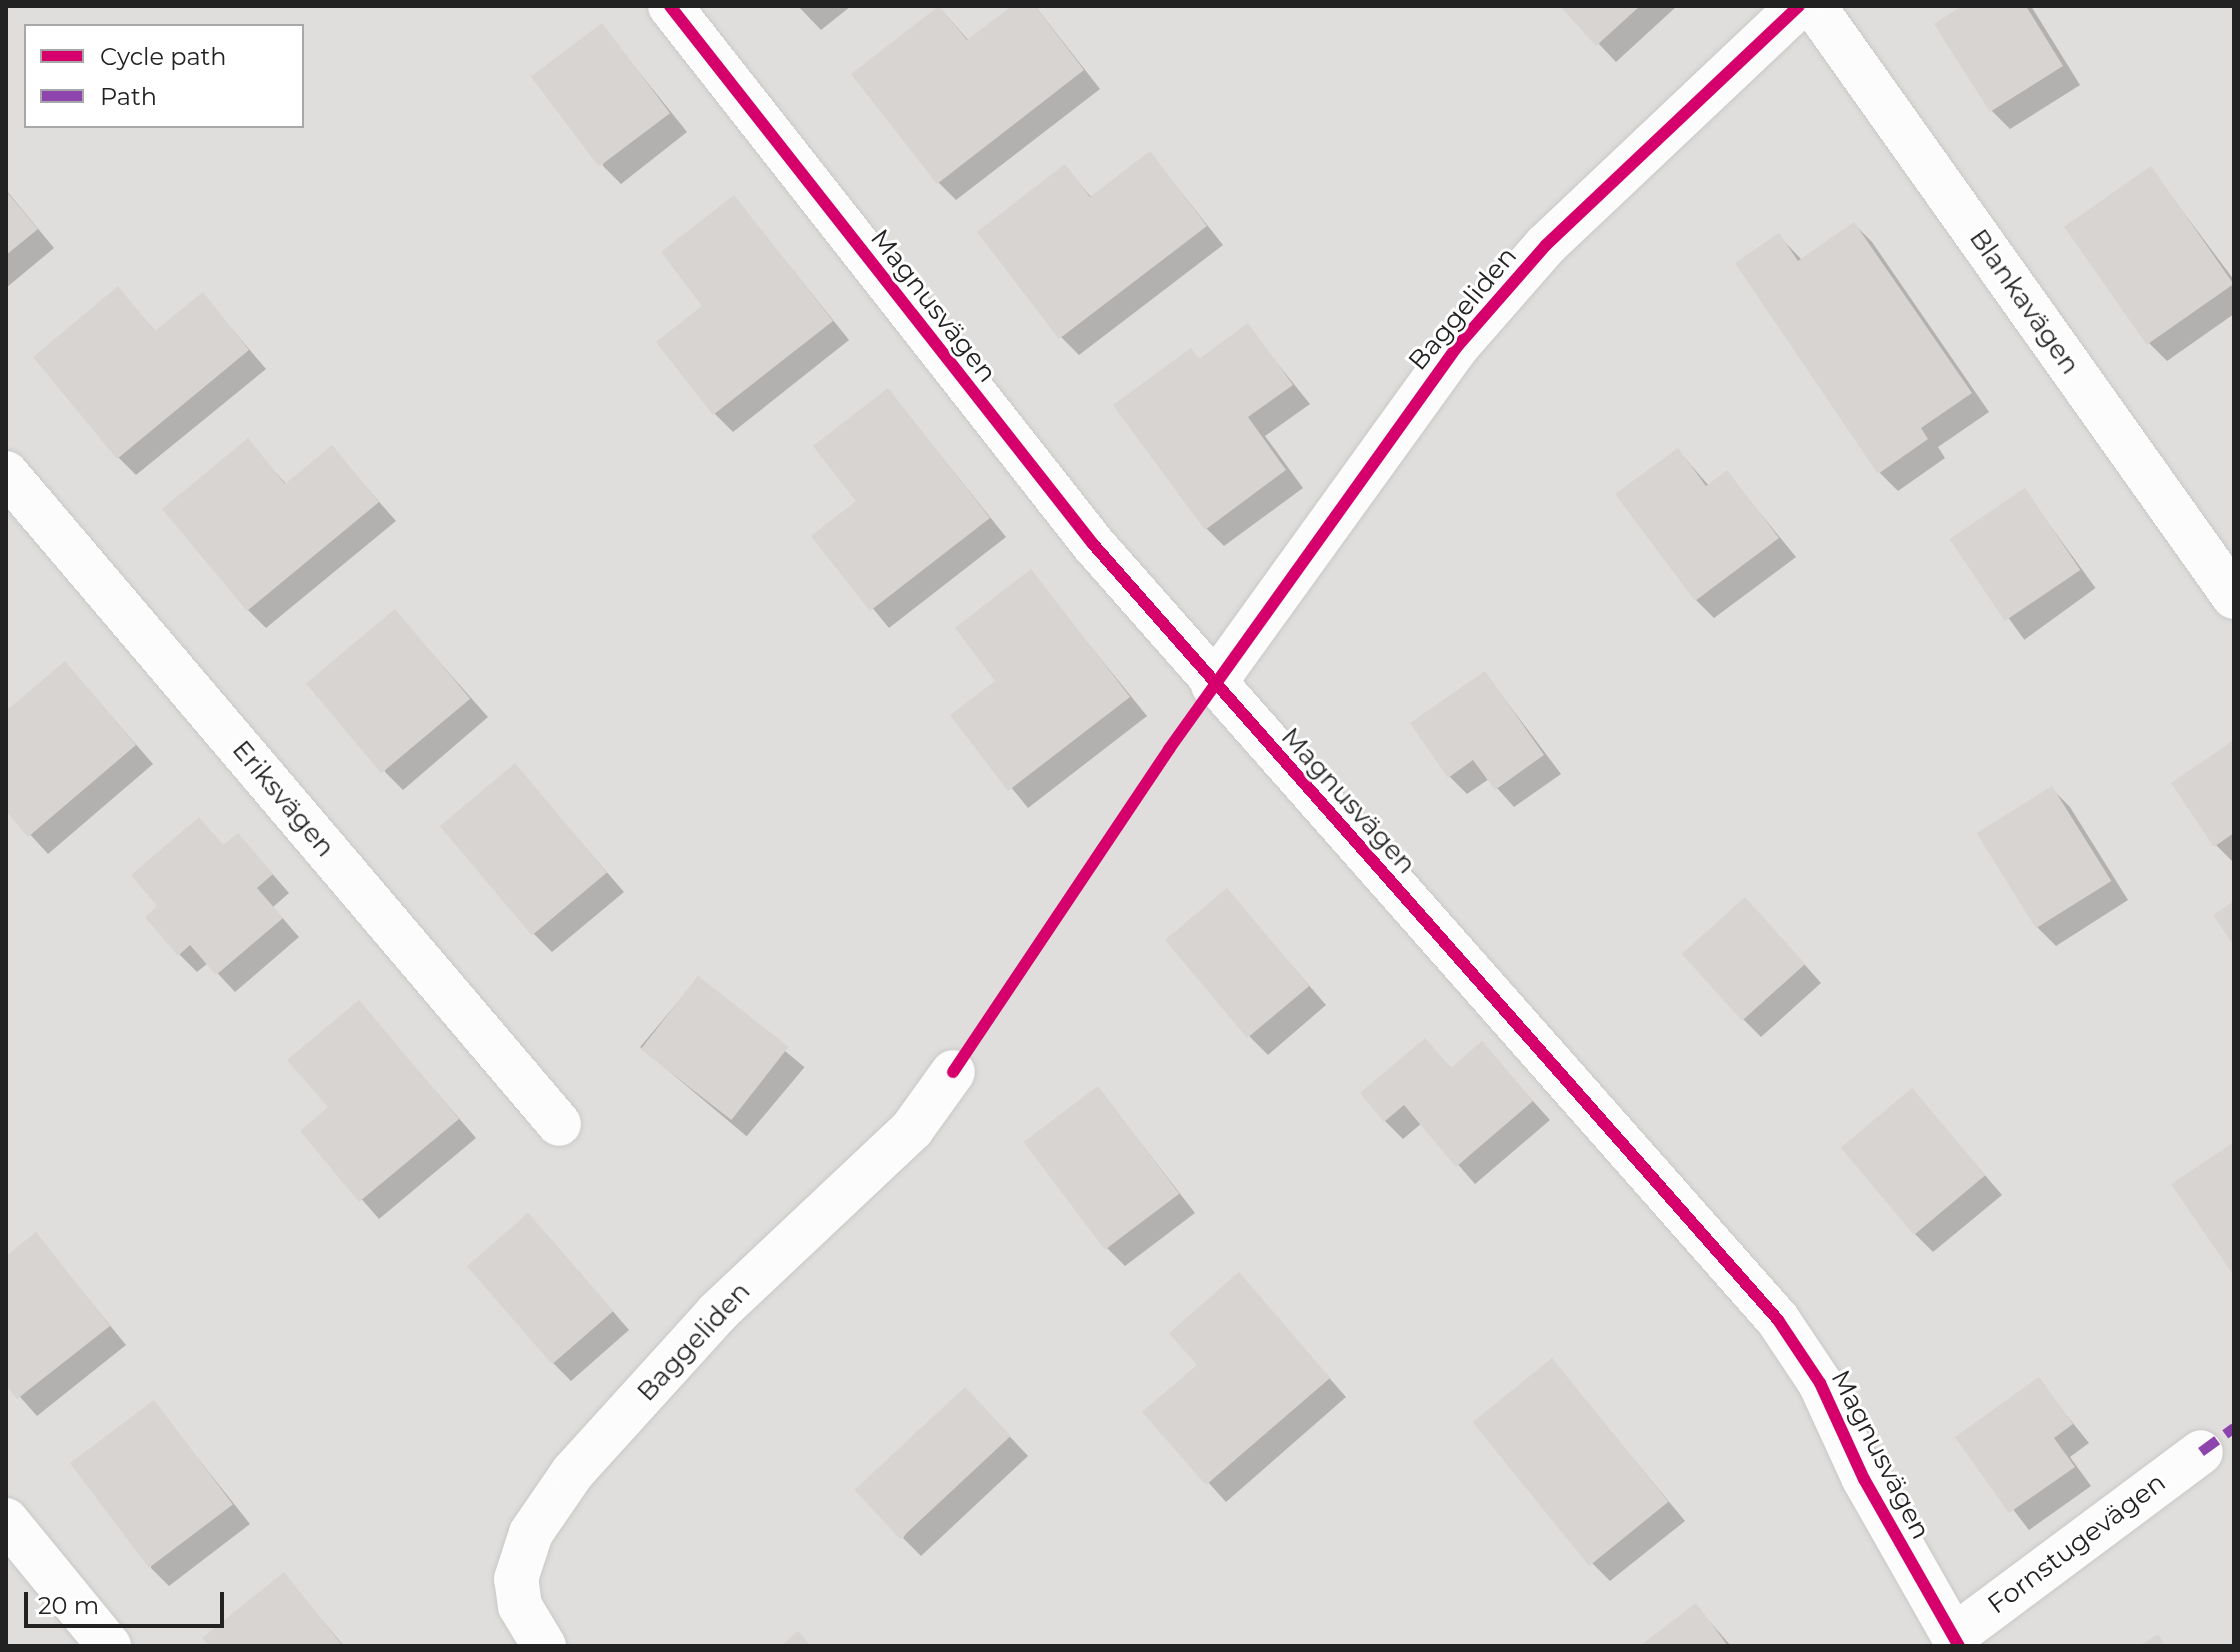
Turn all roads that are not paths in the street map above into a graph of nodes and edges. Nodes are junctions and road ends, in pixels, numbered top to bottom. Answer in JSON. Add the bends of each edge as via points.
{"nodes":[{"id":1,"x":670,"y":6,"type":"edge"},
{"id":2,"x":1799,"y":6,"type":"edge"},
{"id":3,"x":1814,"y":6,"type":"edge"},
{"id":4,"x":6,"y":473,"type":"edge"},
{"id":5,"x":2234,"y":597,"type":"edge"},
{"id":6,"x":1213,"y":685,"type":"junction"},
{"id":7,"x":953,"y":1072,"type":"dead end"},
{"id":8,"x":559,"y":1124,"type":"dead end"},
{"id":9,"x":2201,"y":1452,"type":"dead end"},
{"id":10,"x":6,"y":1520,"type":"edge"},
{"id":11,"x":1956,"y":1642,"type":"edge"},
{"id":12,"x":536,"y":1643,"type":"edge"},
{"id":13,"x":109,"y":1646,"type":"edge"}],
"edges":[{"from":1,"to":6,"type":"street","name":"Magnusvägen","via":[[1043,481]]},
{"from":2,"to":6,"type":"street","name":"Baggeliden","via":[[1546,245],[1455,349]]},
{"from":3,"to":5,"type":"street","name":"Blankavägen"},
{"from":4,"to":8,"type":"street","name":"Eriksvägen"},
{"from":6,"to":11,"type":"street","name":"Magnusvägen","via":[[1778,1320],[1820,1383],[1864,1479]]},
{"from":7,"to":12,"type":"street","name":"Baggeliden","via":[[912,1129],[717,1313],[573,1472],[531,1533],[516,1579],[520,1606]]},
{"from":9,"to":11,"type":"street","name":"Fornstugevägen"},
{"from":10,"to":13,"type":"street"}]}
